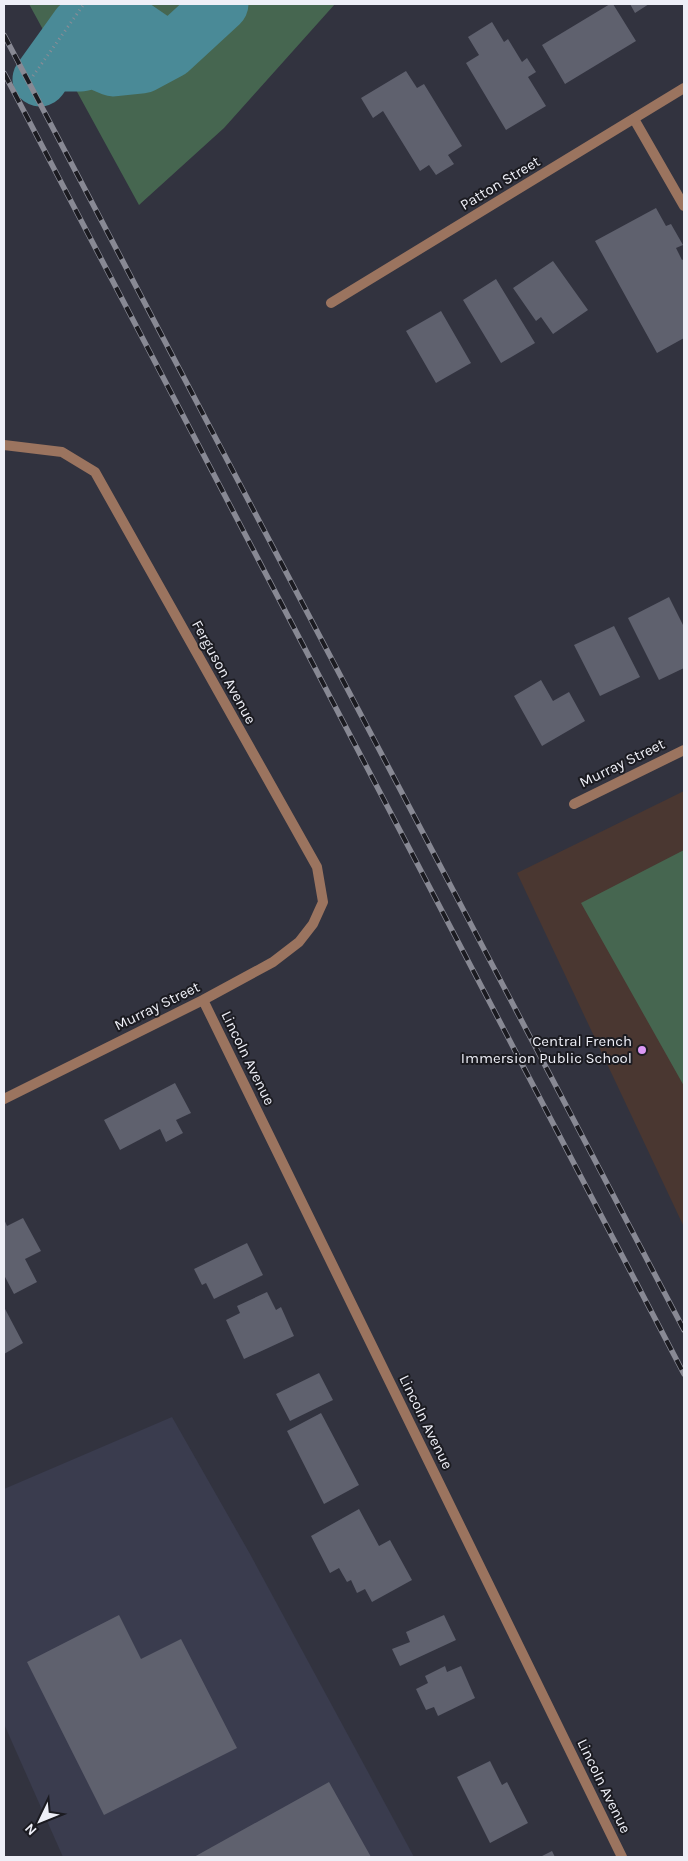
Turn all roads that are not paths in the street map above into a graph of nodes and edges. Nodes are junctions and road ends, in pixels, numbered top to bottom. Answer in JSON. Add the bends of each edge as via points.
{"nodes":[{"id":1,"x":684,"y":88,"type":"edge"},
{"id":2,"x":634,"y":119,"type":"junction"},
{"id":3,"x":684,"y":206,"type":"edge"},
{"id":4,"x":331,"y":303,"type":"dead end"},
{"id":5,"x":4,"y":445,"type":"edge"},
{"id":6,"x":684,"y":750,"type":"edge"},
{"id":7,"x":574,"y":804,"type":"dead end"},
{"id":8,"x":313,"y":924,"type":"joint"},
{"id":9,"x":204,"y":1000,"type":"junction"},
{"id":10,"x":4,"y":1099,"type":"edge"},
{"id":11,"x":622,"y":1857,"type":"edge"}],
"edges":[{"from":1,"to":2,"type":"street","name":"Patton Street"},
{"from":2,"to":3,"type":"street"},
{"from":2,"to":4,"type":"street","name":"Patton Street"},
{"from":5,"to":8,"type":"street","name":"Ferguson Avenue","via":[[62,452],[95,472],[317,868],[323,902]]},
{"from":6,"to":7,"type":"street","name":"Murray Street"},
{"from":8,"to":9,"type":"street","name":"Murray Street","via":[[299,942],[273,962]]},
{"from":9,"to":10,"type":"street","name":"Murray Street"},
{"from":9,"to":11,"type":"street","name":"Lincoln Avenue"}]}
